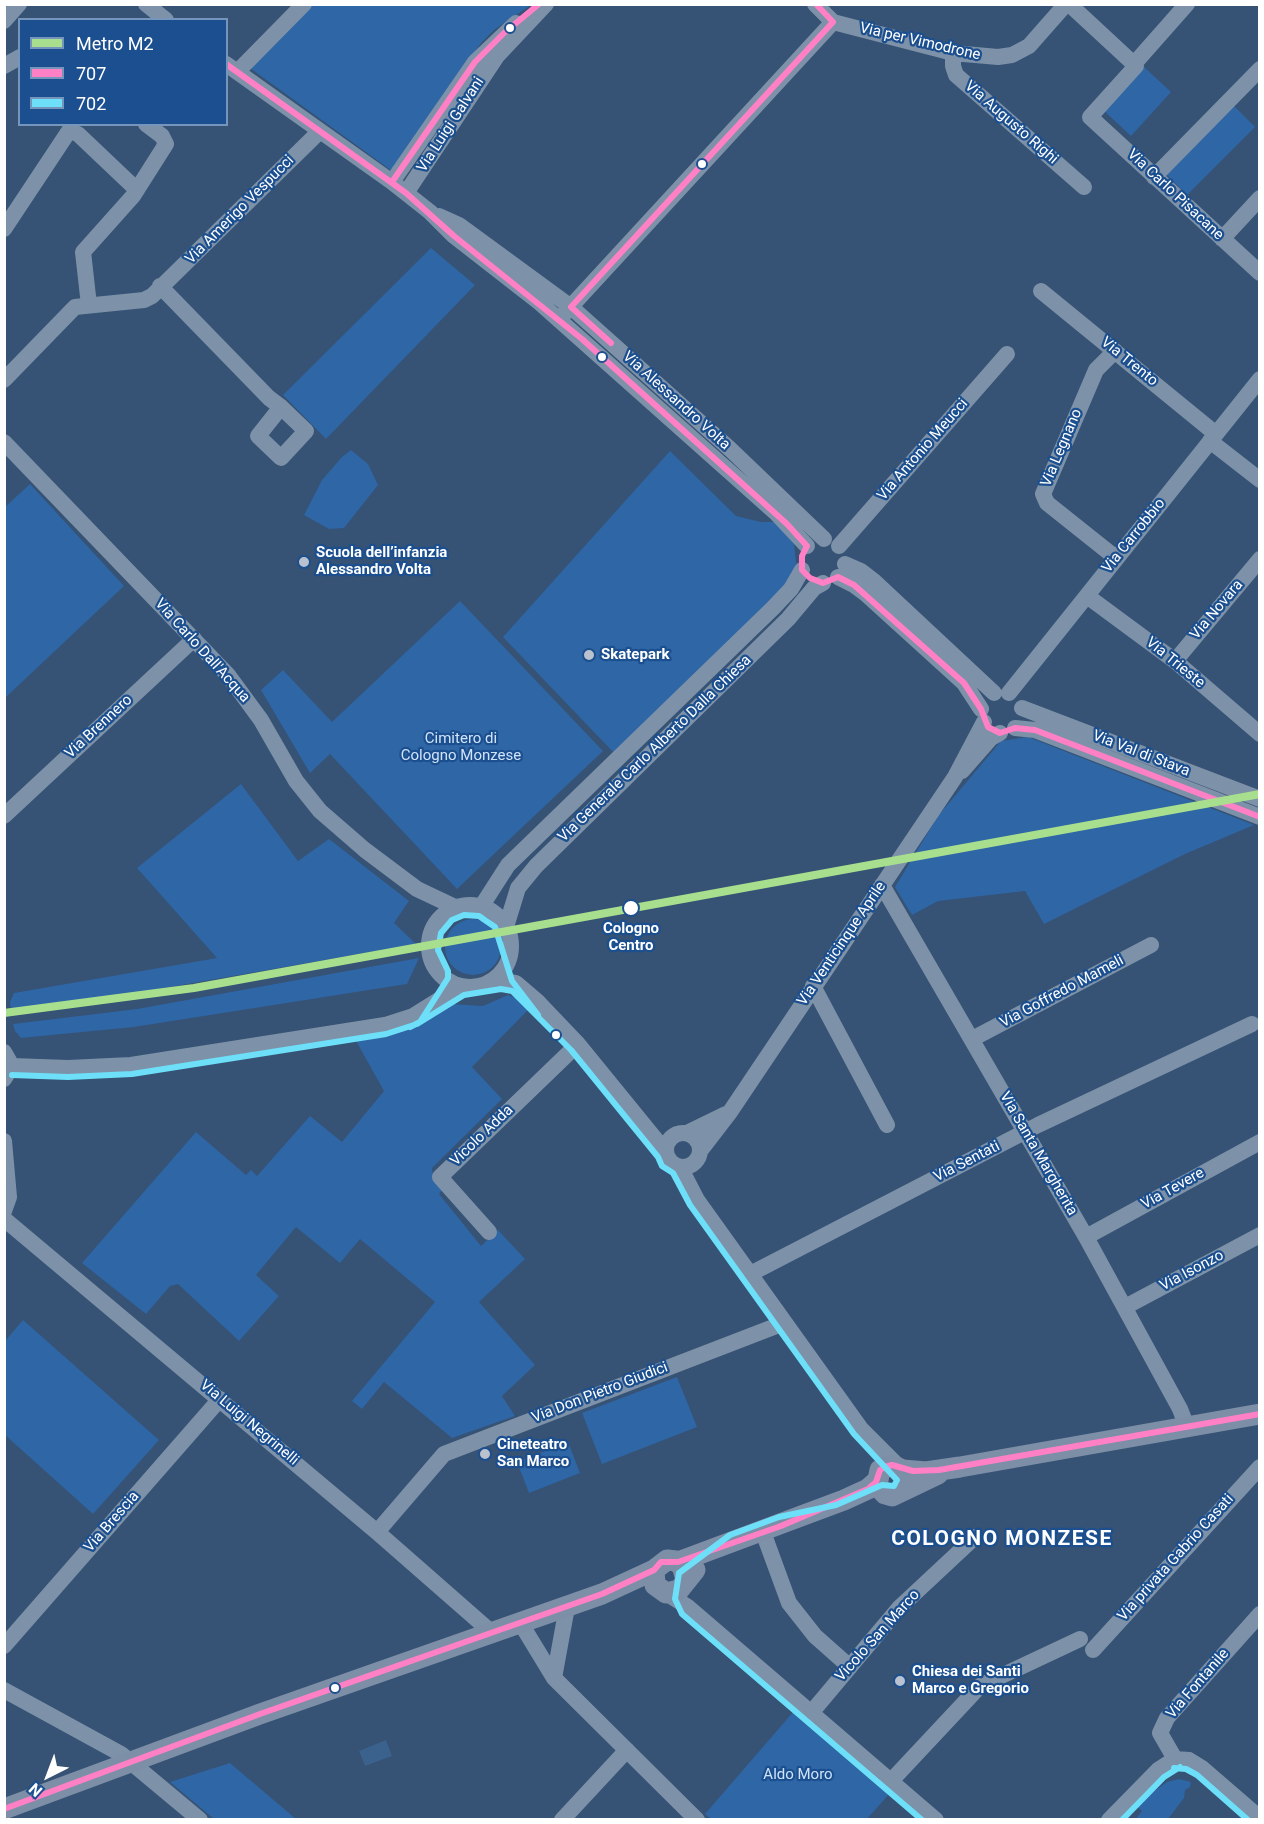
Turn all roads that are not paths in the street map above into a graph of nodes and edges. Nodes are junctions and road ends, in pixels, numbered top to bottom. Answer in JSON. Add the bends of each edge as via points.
{"nodes":[{"id":1,"x":19,"y":4,"type":"edge"},
{"id":2,"x":146,"y":4,"type":"edge"},
{"id":3,"x":304,"y":4,"type":"edge"},
{"id":4,"x":540,"y":4,"type":"edge"},
{"id":5,"x":546,"y":4,"type":"edge"},
{"id":6,"x":815,"y":4,"type":"edge"},
{"id":7,"x":1068,"y":4,"type":"edge"},
{"id":8,"x":1186,"y":4,"type":"edge"},
{"id":9,"x":164,"y":18,"type":"edge"},
{"id":10,"x":4,"y":21,"type":"edge"},
{"id":11,"x":832,"y":22,"type":"junction"},
{"id":12,"x":953,"y":52,"type":"junction"},
{"id":13,"x":18,"y":58,"type":"edge"},
{"id":14,"x":1134,"y":64,"type":"junction"},
{"id":15,"x":4,"y":66,"type":"edge"},
{"id":16,"x":232,"y":68,"type":"edge"},
{"id":17,"x":1260,"y":69,"type":"edge"},
{"id":18,"x":149,"y":126,"type":"edge"},
{"id":19,"x":319,"y":132,"type":"junction"},
{"id":20,"x":1154,"y":177,"type":"junction"},
{"id":21,"x":392,"y":182,"type":"junction"},
{"id":22,"x":1084,"y":187,"type":"dead end"},
{"id":23,"x":137,"y":189,"type":"junction"},
{"id":24,"x":406,"y":193,"type":"junction"},
{"id":25,"x":1260,"y":198,"type":"edge"},
{"id":26,"x":4,"y":229,"type":"edge"},
{"id":27,"x":1222,"y":239,"type":"junction"},
{"id":28,"x":1260,"y":273,"type":"edge"},
{"id":29,"x":160,"y":286,"type":"junction"},
{"id":30,"x":1041,"y":291,"type":"dead end"},
{"id":31,"x":89,"y":305,"type":"junction"},
{"id":32,"x":565,"y":313,"type":"junction"},
{"id":33,"x":1115,"y":351,"type":"junction"},
{"id":34,"x":1007,"y":354,"type":"dead end"},
{"id":35,"x":1260,"y":379,"type":"edge"},
{"id":36,"x":4,"y":380,"type":"edge"},
{"id":37,"x":281,"y":407,"type":"dead end"},
{"id":38,"x":1213,"y":437,"type":"junction"},
{"id":39,"x":4,"y":442,"type":"edge"},
{"id":40,"x":1260,"y":480,"type":"edge"},
{"id":41,"x":831,"y":543,"type":"junction"},
{"id":42,"x":807,"y":546,"type":"junction"},
{"id":43,"x":1116,"y":558,"type":"junction"},
{"id":44,"x":1260,"y":559,"type":"edge"},
{"id":45,"x":802,"y":570,"type":"junction"},
{"id":46,"x":835,"y":575,"type":"junction"},
{"id":47,"x":1087,"y":596,"type":"junction"},
{"id":48,"x":194,"y":639,"type":"junction"},
{"id":49,"x":1175,"y":661,"type":"junction"},
{"id":50,"x":1002,"y":693,"type":"junction"},
{"id":51,"x":1022,"y":708,"type":"junction"},
{"id":52,"x":983,"y":716,"type":"junction"},
{"id":53,"x":1008,"y":730,"type":"junction"},
{"id":54,"x":1260,"y":734,"type":"edge"},
{"id":55,"x":954,"y":777,"type":"junction"},
{"id":56,"x":1260,"y":799,"type":"edge"},
{"id":57,"x":4,"y":816,"type":"edge"},
{"id":58,"x":1260,"y":817,"type":"edge"},
{"id":59,"x":882,"y":885,"type":"junction"},
{"id":60,"x":417,"y":889,"type":"junction"},
{"id":61,"x":480,"y":907,"type":"junction"},
{"id":62,"x":457,"y":908,"type":"junction"},
{"id":63,"x":437,"y":922,"type":"junction"},
{"id":64,"x":506,"y":927,"type":"junction"},
{"id":65,"x":511,"y":945,"type":"junction"},
{"id":66,"x":1150,"y":945,"type":"dead end"},
{"id":67,"x":440,"y":974,"type":"junction"},
{"id":68,"x":483,"y":985,"type":"junction"},
{"id":69,"x":461,"y":986,"type":"junction"},
{"id":70,"x":813,"y":986,"type":"junction"},
{"id":71,"x":537,"y":1000,"type":"junction"},
{"id":72,"x":413,"y":1016,"type":"junction"},
{"id":73,"x":1252,"y":1024,"type":"dead end"},
{"id":74,"x":972,"y":1039,"type":"junction"},
{"id":75,"x":578,"y":1044,"type":"junction"},
{"id":76,"x":7,"y":1066,"type":"edge"},
{"id":77,"x":730,"y":1112,"type":"junction"},
{"id":78,"x":886,"y":1125,"type":"dead end"},
{"id":79,"x":1025,"y":1132,"type":"junction"},
{"id":80,"x":675,"y":1141,"type":"junction"},
{"id":81,"x":4,"y":1142,"type":"edge"},
{"id":82,"x":1260,"y":1142,"type":"edge"},
{"id":83,"x":691,"y":1160,"type":"junction"},
{"id":84,"x":4,"y":1211,"type":"edge"},
{"id":85,"x":4,"y":1219,"type":"edge"},
{"id":86,"x":489,"y":1232,"type":"dead end"},
{"id":87,"x":1260,"y":1235,"type":"edge"},
{"id":88,"x":1086,"y":1237,"type":"junction"},
{"id":89,"x":750,"y":1274,"type":"junction"},
{"id":90,"x":1125,"y":1307,"type":"junction"},
{"id":91,"x":784,"y":1323,"type":"junction"},
{"id":92,"x":220,"y":1399,"type":"junction"},
{"id":93,"x":1260,"y":1414,"type":"edge"},
{"id":94,"x":1187,"y":1427,"type":"junction"},
{"id":95,"x":1260,"y":1467,"type":"edge"},
{"id":96,"x":891,"y":1479,"type":"junction"},
{"id":97,"x":772,"y":1529,"type":"junction"},
{"id":98,"x":377,"y":1532,"type":"junction"},
{"id":99,"x":975,"y":1537,"type":"dead end"},
{"id":100,"x":682,"y":1571,"type":"junction"},
{"id":101,"x":658,"y":1583,"type":"junction"},
{"id":102,"x":567,"y":1607,"type":"junction"},
{"id":103,"x":688,"y":1607,"type":"junction"},
{"id":104,"x":1260,"y":1614,"type":"edge"},
{"id":105,"x":520,"y":1622,"type":"junction"},
{"id":106,"x":490,"y":1631,"type":"junction"},
{"id":107,"x":4,"y":1646,"type":"edge"},
{"id":108,"x":850,"y":1667,"type":"junction"},
{"id":109,"x":554,"y":1678,"type":"junction"},
{"id":110,"x":4,"y":1690,"type":"edge"},
{"id":111,"x":811,"y":1713,"type":"junction"},
{"id":112,"x":627,"y":1750,"type":"junction"},
{"id":113,"x":1175,"y":1759,"type":"junction"},
{"id":114,"x":132,"y":1761,"type":"junction"},
{"id":115,"x":891,"y":1781,"type":"junction"},
{"id":116,"x":4,"y":1809,"type":"edge"},
{"id":117,"x":1260,"y":1818,"type":"edge"},
{"id":118,"x":201,"y":1820,"type":"edge"},
{"id":119,"x":562,"y":1820,"type":"edge"},
{"id":120,"x":698,"y":1820,"type":"edge"},
{"id":121,"x":936,"y":1820,"type":"edge"},
{"id":122,"x":1109,"y":1820,"type":"edge"}],
"edges":[{"from":1,"to":10,"type":"street"},
{"from":2,"to":9,"type":"street"},
{"from":3,"to":16,"type":"street","name":"Via Alessandro Volta"},
{"from":4,"to":21,"type":"street","name":"Via Luigi Galvani","via":[[475,62]]},
{"from":5,"to":24,"type":"street","name":"Via Luigi Galvani","via":[[497,56]]},
{"from":6,"to":11,"type":"street"},
{"from":7,"to":12,"type":"street","name":"Via per Vimodrone","via":[[1034,42],[1017,53],[984,57]]},
{"from":7,"to":14,"type":"street"},
{"from":8,"to":14,"type":"street"},
{"from":11,"to":12,"type":"street","name":"Via per Vimodrone"},
{"from":11,"to":32,"type":"street"},
{"from":12,"to":22,"type":"street","name":"Via Augusto Righi","via":[[956,75]]},
{"from":13,"to":15,"type":"street"},
{"from":14,"to":20,"type":"street","name":"Via Carlo Pisacane","via":[[1090,117]]},
{"from":16,"to":19,"type":"street","name":"Via Alessandro Volta"},
{"from":17,"to":20,"type":"street"},
{"from":18,"to":23,"type":"street","via":[[166,144]]},
{"from":19,"to":21,"type":"street","name":"Via Alessandro Volta"},
{"from":19,"to":29,"type":"street","name":"Via Amerigo Vespucci"},
{"from":20,"to":27,"type":"street","name":"Via Carlo Pisacane"},
{"from":21,"to":24,"type":"street","name":"Via Alessandro Volta"},
{"from":23,"to":26,"type":"street","via":[[78,134],[69,131]]},
{"from":23,"to":31,"type":"street","via":[[83,252]]},
{"from":24,"to":32,"type":"street","name":"Via Alessandro Volta","via":[[430,212],[459,225]]},
{"from":25,"to":27,"type":"street"},
{"from":27,"to":28,"type":"street","name":"Via Carlo Pisacane"},
{"from":29,"to":31,"type":"street","name":"Via Amerigo Vespucci","via":[[144,300]]},
{"from":29,"to":37,"type":"street"},
{"from":30,"to":33,"type":"street","name":"Via Trento"},
{"from":31,"to":36,"type":"street","name":"Via Amerigo Vespucci","via":[[75,307]]},
{"from":32,"to":41,"type":"street","name":"Via Alessandro Volta","via":[[738,457]]},
{"from":32,"to":42,"type":"street","name":"Via Alessandro Volta"},
{"from":33,"to":38,"type":"street","name":"Via Trento"},
{"from":33,"to":43,"type":"street","name":"Via Legnano","via":[[1096,370],[1043,494],[1047,503]]},
{"from":34,"to":41,"type":"street","name":"Via Antonio Meucci"},
{"from":35,"to":38,"type":"street","name":"Via Carrobbio"},
{"from":38,"to":40,"type":"street","name":"Via Trento"},
{"from":38,"to":43,"type":"street","name":"Via Carrobbio"},
{"from":39,"to":48,"type":"street","name":"Via Carlo Dall'Acqua"},
{"from":41,"to":42,"type":"street"},
{"from":41,"to":46,"type":"street","via":[[844,554]]},
{"from":42,"to":45,"type":"street"},
{"from":43,"to":47,"type":"street","name":"Via Carrobbio"},
{"from":44,"to":49,"type":"street","name":"Via Novara"},
{"from":45,"to":46,"type":"street","via":[[814,580]]},
{"from":45,"to":61,"type":"street","name":"Via Generale Carlo Alberto Dalla Chiesa","via":[[773,608],[508,865]]},
{"from":46,"to":50,"type":"street","via":[[861,571]]},
{"from":46,"to":52,"type":"street","via":[[866,594],[964,683]]},
{"from":46,"to":64,"type":"street","name":"Via Generale Carlo Alberto Dalla Chiesa","via":[[814,588],[788,619],[536,866],[518,888]]},
{"from":47,"to":49,"type":"street","name":"Via Trieste"},
{"from":47,"to":50,"type":"street","name":"Via Carrobbio"},
{"from":48,"to":57,"type":"street","name":"Via Brennero"},
{"from":48,"to":60,"type":"street","name":"Via Carlo Dall'Acqua","via":[[245,697],[296,781],[320,811]]},
{"from":49,"to":54,"type":"street","name":"Via Trieste"},
{"from":50,"to":51,"type":"street","via":[[1018,699]]},
{"from":50,"to":52,"type":"street","via":[[988,697]]},
{"from":51,"to":53,"type":"street","via":[[1022,716]]},
{"from":51,"to":56,"type":"street","name":"Via Val di Stava"},
{"from":52,"to":53,"type":"street"},
{"from":52,"to":55,"type":"street","name":"Via Venticinque Aprile"},
{"from":53,"to":55,"type":"street","name":"Via Venticinque Aprile","via":[[991,738]]},
{"from":53,"to":58,"type":"street","name":"Via Val di Stava","via":[[1035,730]]},
{"from":55,"to":59,"type":"street","name":"Via Venticinque Aprile"},
{"from":59,"to":70,"type":"street","name":"Via Venticinque Aprile"},
{"from":59,"to":74,"type":"street","name":"Via Santa Margherita"},
{"from":60,"to":62,"type":"street","name":"Via Carlo Dall'Acqua"},
{"from":60,"to":63,"type":"street","name":"Via Carlo Dall'Acqua"},
{"from":61,"to":62,"type":"street"},
{"from":61,"to":64,"type":"street","via":[[497,915]]},
{"from":62,"to":63,"type":"street"},
{"from":63,"to":67,"type":"street","via":[[429,951]]},
{"from":64,"to":65,"type":"street"},
{"from":65,"to":68,"type":"street","via":[[507,964],[498,976]]},
{"from":65,"to":71,"type":"street","via":[[520,977]]},
{"from":66,"to":74,"type":"street","name":"Via Goffredo Mameli"},
{"from":67,"to":69,"type":"street"},
{"from":67,"to":72,"type":"street"},
{"from":68,"to":69,"type":"street"},
{"from":68,"to":71,"type":"street","via":[[501,980],[516,983]]},
{"from":69,"to":72,"type":"street"},
{"from":70,"to":77,"type":"street","name":"Via Venticinque Aprile"},
{"from":70,"to":78,"type":"street"},
{"from":71,"to":75,"type":"street"},
{"from":72,"to":76,"type":"street","via":[[385,1025],[131,1065]]},
{"from":73,"to":79,"type":"street","name":"Via Sentati"},
{"from":74,"to":79,"type":"street","name":"Via Santa Margherita"},
{"from":75,"to":80,"type":"street","via":[[642,1123]]},
{"from":75,"to":86,"type":"street","name":"Vicolo Adda","via":[[440,1177]]},
{"from":77,"to":80,"type":"street"},
{"from":77,"to":83,"type":"street","name":"Via Venticinque Aprile"},
{"from":79,"to":88,"type":"street","name":"Via Santa Margherita"},
{"from":79,"to":89,"type":"street","name":"Via Sentati"},
{"from":80,"to":83,"type":"street","via":[[672,1162]]},
{"from":80,"to":83,"type":"street","via":[[697,1140]]},
{"from":81,"to":84,"type":"street","via":[[9,1197]]},
{"from":82,"to":88,"type":"street","name":"Via Tevere"},
{"from":83,"to":89,"type":"street","via":[[697,1200]]},
{"from":85,"to":92,"type":"street","name":"Via Luigi Negrinelli"},
{"from":87,"to":90,"type":"street","name":"Via Isonzo"},
{"from":88,"to":90,"type":"street","name":"Via Santa Margherita"},
{"from":89,"to":91,"type":"street"},
{"from":90,"to":94,"type":"street","name":"Via Santa Margherita"},
{"from":91,"to":96,"type":"street","via":[[861,1429]]},
{"from":91,"to":98,"type":"street","name":"Via Don Pietro Giudici","via":[[444,1454]]},
{"from":92,"to":98,"type":"street","name":"Via Luigi Negrinelli"},
{"from":92,"to":107,"type":"street","name":"Via Brescia"},
{"from":93,"to":94,"type":"main road"},
{"from":94,"to":96,"type":"main road"},
{"from":95,"to":115,"type":"street","name":"Via privata Gabrio Casati","via":[[1087,1645],[980,1686]]},
{"from":96,"to":97,"type":"main road"},
{"from":97,"to":100,"type":"main road","via":[[734,1543]]},
{"from":97,"to":108,"type":"street","via":[[789,1603],[815,1636]]},
{"from":98,"to":106,"type":"street","name":"Via Luigi Negrinelli"},
{"from":99,"to":108,"type":"street","name":"Vicolo San Marco","via":[[900,1607]]},
{"from":100,"to":101,"type":"main road","via":[[679,1590]]},
{"from":100,"to":101,"type":"main road","via":[[667,1560]]},
{"from":100,"to":103,"type":"street"},
{"from":101,"to":102,"type":"main road","via":[[602,1594]]},
{"from":101,"to":103,"type":"street"},
{"from":102,"to":105,"type":"main road"},
{"from":102,"to":109,"type":"street"},
{"from":103,"to":111,"type":"street"},
{"from":104,"to":113,"type":"street","name":"Via Fontanile","via":[[1167,1718],[1160,1732]]},
{"from":105,"to":106,"type":"main road"},
{"from":105,"to":109,"type":"street"},
{"from":106,"to":114,"type":"main road"},
{"from":108,"to":111,"type":"street","name":"Vicolo San Marco"},
{"from":109,"to":112,"type":"street"},
{"from":110,"to":114,"type":"street"},
{"from":111,"to":115,"type":"street"},
{"from":112,"to":119,"type":"street"},
{"from":112,"to":120,"type":"street"},
{"from":113,"to":117,"type":"street","via":[[1189,1760],[1202,1768]]},
{"from":113,"to":122,"type":"street","via":[[1158,1770]]},
{"from":114,"to":116,"type":"main road"},
{"from":114,"to":118,"type":"street"},
{"from":115,"to":121,"type":"street"}]}
